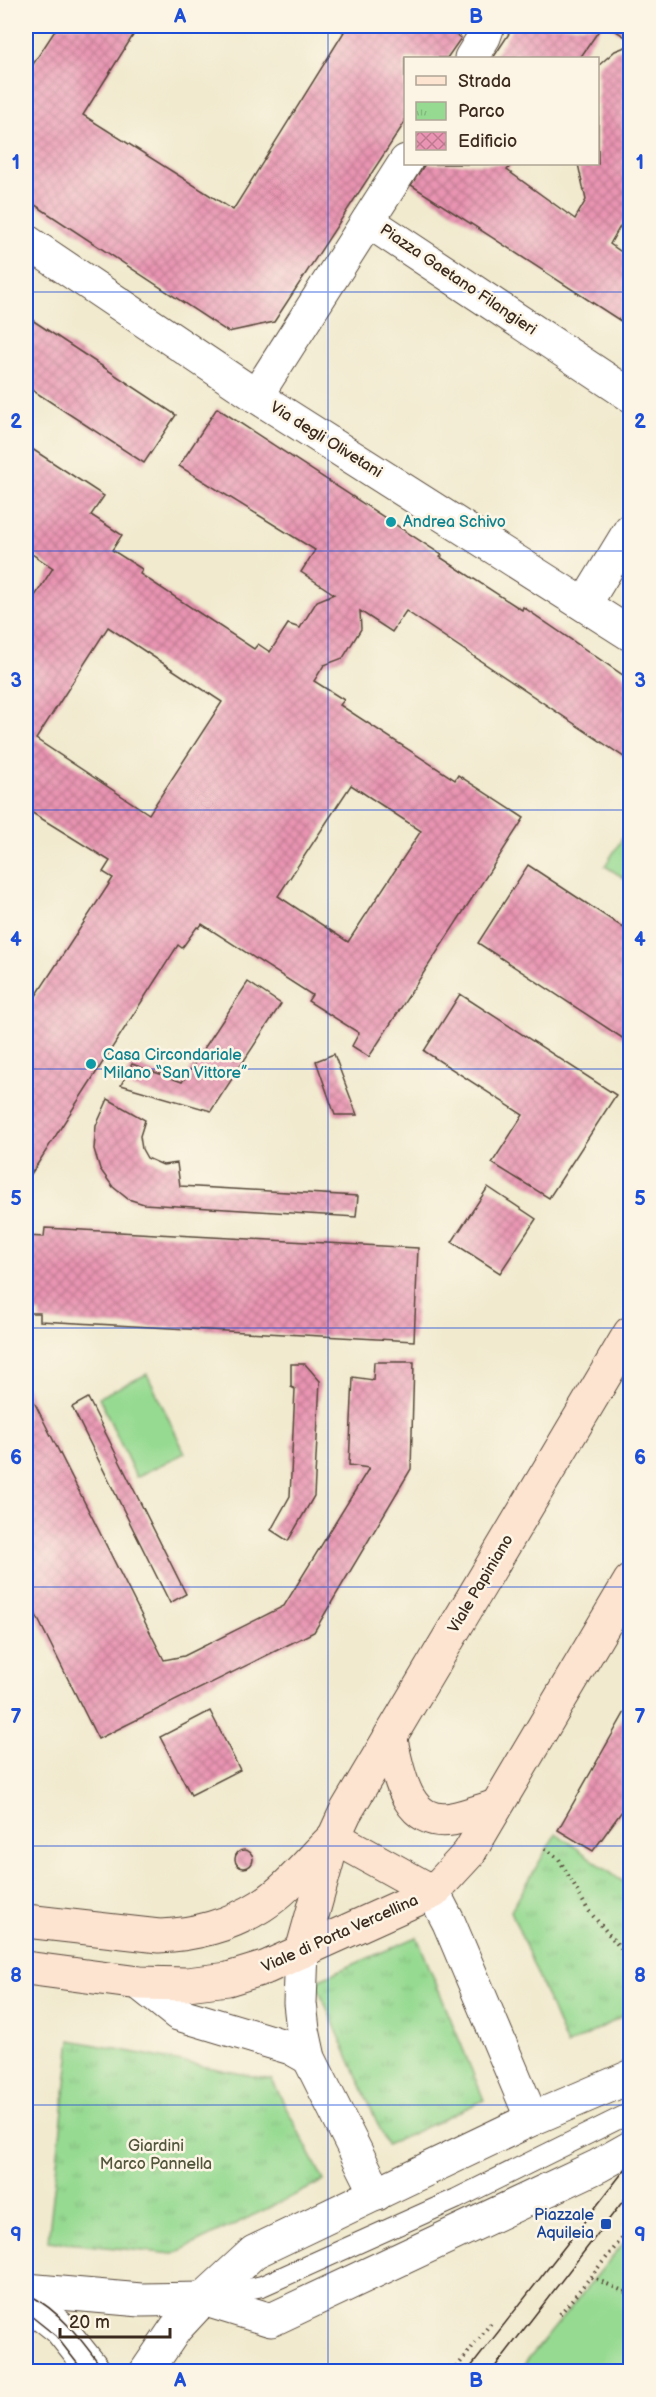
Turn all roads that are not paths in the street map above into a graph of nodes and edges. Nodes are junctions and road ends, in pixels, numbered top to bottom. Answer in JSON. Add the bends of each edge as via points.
{"nodes":[{"id":1,"x":488,"y":26,"type":"edge"},
{"id":2,"x":472,"y":57,"type":"edge"},
{"id":3,"x":404,"y":163,"type":"edge"},
{"id":4,"x":368,"y":221,"type":"junction"},
{"id":5,"x":26,"y":241,"type":"edge"},
{"id":6,"x":630,"y":395,"type":"edge"},
{"id":7,"x":256,"y":396,"type":"junction"},
{"id":8,"x":630,"y":530,"type":"edge"},
{"id":9,"x":585,"y":604,"type":"junction"},
{"id":10,"x":630,"y":634,"type":"edge"},
{"id":11,"x":630,"y":1333,"type":"edge"},
{"id":12,"x":630,"y":1581,"type":"edge"},
{"id":13,"x":390,"y":1736,"type":"junction"},
{"id":14,"x":496,"y":1806,"type":"junction"},
{"id":15,"x":334,"y":1837,"type":"junction"},
{"id":16,"x":433,"y":1892,"type":"junction"},
{"id":17,"x":26,"y":1921,"type":"edge"},
{"id":18,"x":302,"y":1951,"type":"junction"},
{"id":19,"x":26,"y":1968,"type":"edge"},
{"id":20,"x":139,"y":1983,"type":"junction"},
{"id":21,"x":309,"y":2058,"type":"junction"},
{"id":22,"x":630,"y":2078,"type":"edge"},
{"id":23,"x":630,"y":2113,"type":"edge"},
{"id":24,"x":532,"y":2119,"type":"junction"},
{"id":25,"x":630,"y":2148,"type":"edge"},
{"id":26,"x":377,"y":2194,"type":"junction"},
{"id":27,"x":29,"y":2294,"type":"edge"},
{"id":28,"x":203,"y":2299,"type":"junction"},
{"id":29,"x":95,"y":2372,"type":"edge"},
{"id":30,"x":146,"y":2372,"type":"edge"}],
"edges":[{"from":1,"to":2,"type":"street"},
{"from":3,"to":4,"type":"street"},
{"from":4,"to":6,"type":"street","name":"Piazza Gaetano Filangieri"},
{"from":4,"to":7,"type":"street","name":"Piazza Gaetano Filangieri"},
{"from":5,"to":7,"type":"street","name":"Via degli Olivetani"},
{"from":7,"to":9,"type":"street","name":"Via degli Olivetani"},
{"from":8,"to":9,"type":"street"},
{"from":9,"to":10,"type":"street","name":"Via degli Olivetani"},
{"from":11,"to":13,"type":"main road","name":"Viale Papiniano"},
{"from":12,"to":14,"type":"main road"},
{"from":13,"to":14,"type":"main road","via":[[405,1793],[428,1817],[450,1819]]},
{"from":13,"to":15,"type":"main road","name":"Viale Papiniano"},
{"from":14,"to":16,"type":"main road","via":[[469,1853]]},
{"from":15,"to":16,"type":"main road"},
{"from":15,"to":17,"type":"main road","via":[[263,1905],[210,1929],[159,1936]]},
{"from":15,"to":18,"type":"main road"},
{"from":16,"to":18,"type":"main road","name":"Viale di Porta Vercellina"},
{"from":16,"to":24,"type":"street"},
{"from":18,"to":20,"type":"main road","name":"Viale di Porta Vercellina","via":[[228,1979],[186,1984]]},
{"from":18,"to":21,"type":"street","via":[[300,2003]]},
{"from":19,"to":20,"type":"main road","name":"Viale di Porta Vercellina"},
{"from":20,"to":21,"type":"street","via":[[178,2014],[291,2048]]},
{"from":21,"to":26,"type":"street"},
{"from":22,"to":24,"type":"street"},
{"from":23,"to":28,"type":"lane","via":[[456,2199],[262,2286]]},
{"from":24,"to":26,"type":"street"},
{"from":25,"to":28,"type":"street","via":[[271,2320]]},
{"from":26,"to":28,"type":"street","via":[[254,2252]]},
{"from":27,"to":28,"type":"street"},
{"from":27,"to":29,"type":"street"},
{"from":28,"to":30,"type":"street","via":[[176,2328]]}]}
